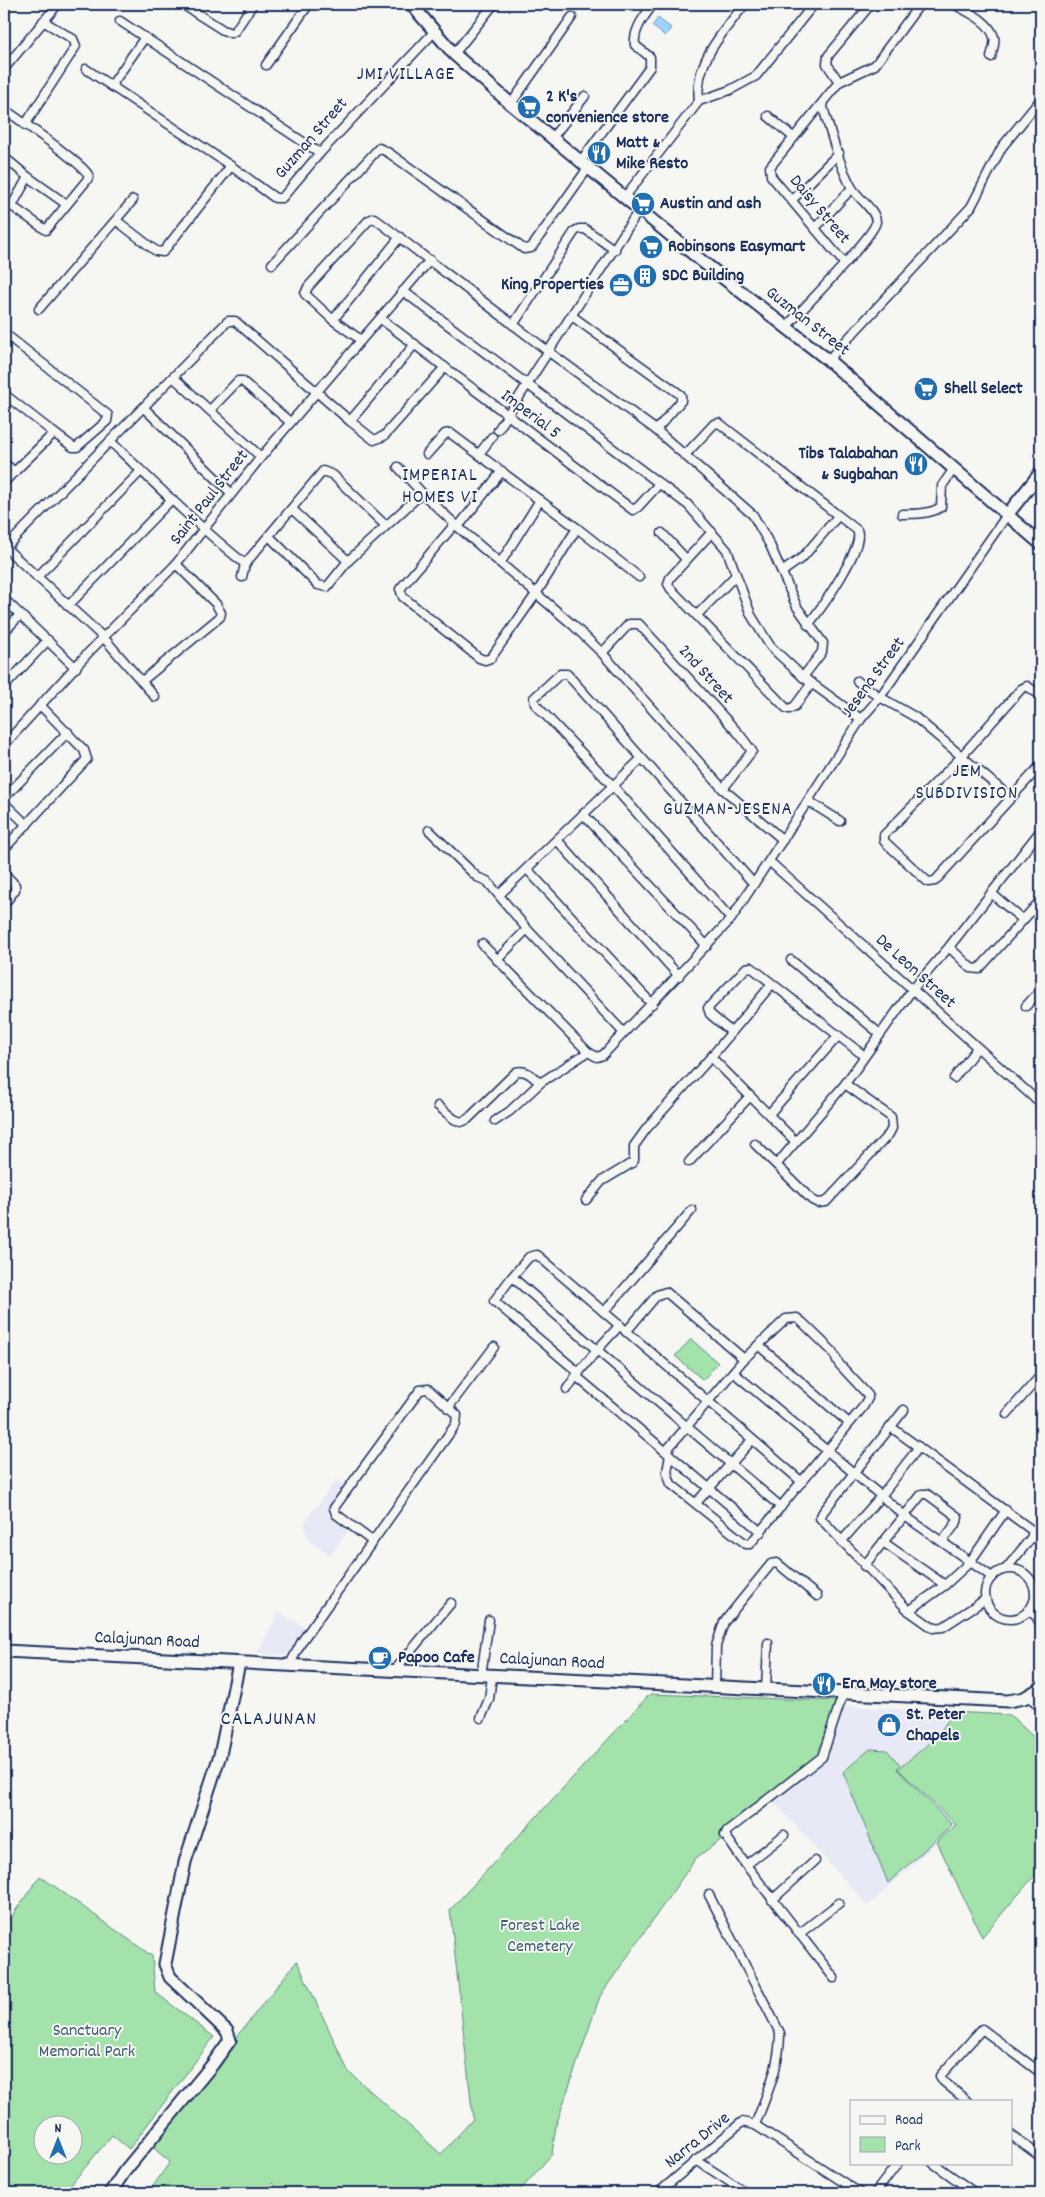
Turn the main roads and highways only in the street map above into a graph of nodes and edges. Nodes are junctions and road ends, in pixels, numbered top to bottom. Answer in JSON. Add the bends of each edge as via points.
{"nodes":[{"id":1,"x":411,"y":4,"type":"edge"},
{"id":2,"x":1041,"y":472,"type":"edge"},
{"id":3,"x":1007,"y":515,"type":"junction"},
{"id":4,"x":1041,"y":544,"type":"edge"},
{"id":5,"x":4,"y":1651,"type":"edge"},
{"id":6,"x":239,"y":1664,"type":"junction"},
{"id":7,"x":1041,"y":1688,"type":"edge"},
{"id":8,"x":110,"y":2193,"type":"edge"}],
"edges":[{"from":1,"to":3,"type":"main road","name":"Guzman Street","via":[[454,54],[511,104],[828,360]]},
{"from":2,"to":3,"type":"main road"},
{"from":3,"to":4,"type":"main road","name":"Guzman Street"},
{"from":5,"to":6,"type":"main road","name":"Calajunan Road"},
{"from":6,"to":7,"type":"main road","name":"Calajunan Road","via":[[1008,1701],[1029,1696]]},
{"from":6,"to":8,"type":"main road","via":[[222,1745],[185,1862],[165,1964],[170,1977],[227,2031],[230,2040]]}]}
